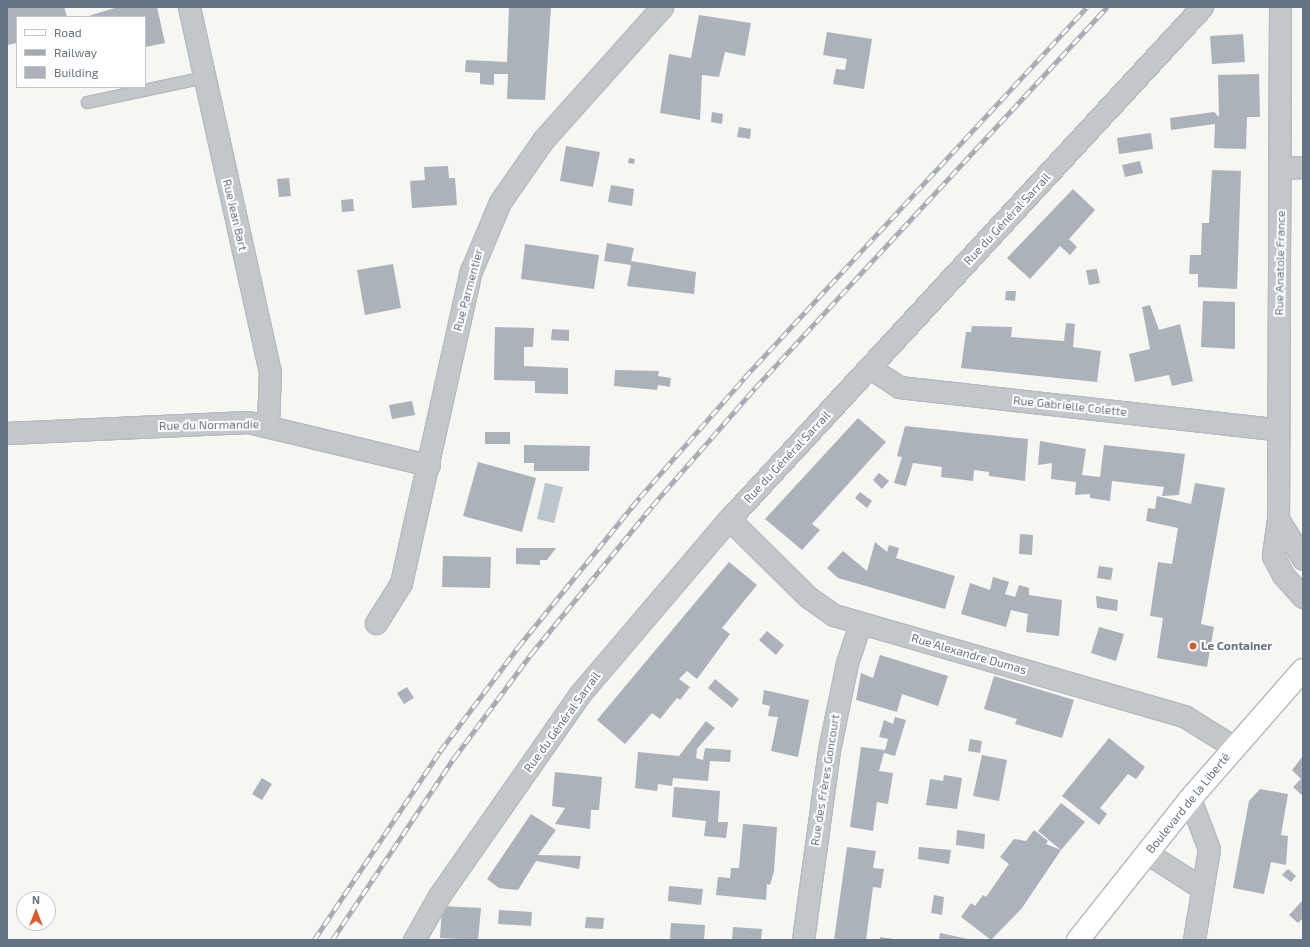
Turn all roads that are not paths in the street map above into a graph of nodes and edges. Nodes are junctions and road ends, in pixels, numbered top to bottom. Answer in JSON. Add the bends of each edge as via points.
{"nodes":[{"id":1,"x":189,"y":7,"type":"edge"},
{"id":2,"x":662,"y":7,"type":"edge"},
{"id":3,"x":1202,"y":7,"type":"edge"},
{"id":4,"x":1280,"y":7,"type":"edge"},
{"id":5,"x":205,"y":78,"type":"junction"},
{"id":6,"x":87,"y":102,"type":"dead end"},
{"id":7,"x":1303,"y":167,"type":"edge"},
{"id":8,"x":1282,"y":168,"type":"junction"},
{"id":9,"x":870,"y":368,"type":"junction"},
{"id":10,"x":268,"y":424,"type":"junction"},
{"id":11,"x":1276,"y":429,"type":"junction"},
{"id":12,"x":7,"y":433,"type":"edge"},
{"id":13,"x":429,"y":465,"type":"junction"},
{"id":14,"x":729,"y":519,"type":"junction"},
{"id":15,"x":1278,"y":519,"type":"junction"},
{"id":16,"x":1303,"y":559,"type":"edge"},
{"id":17,"x":1303,"y":598,"type":"edge"},
{"id":18,"x":376,"y":623,"type":"dead end"},
{"id":19,"x":860,"y":624,"type":"junction"},
{"id":20,"x":1303,"y":670,"type":"edge"},
{"id":21,"x":1234,"y":747,"type":"junction"},
{"id":22,"x":1190,"y":799,"type":"junction"},
{"id":23,"x":1147,"y":853,"type":"junction"},
{"id":24,"x":1200,"y":887,"type":"junction"},
{"id":25,"x":414,"y":940,"type":"edge"},
{"id":26,"x":803,"y":940,"type":"edge"},
{"id":27,"x":1078,"y":940,"type":"edge"},
{"id":28,"x":1194,"y":940,"type":"edge"}],
"edges":[{"from":1,"to":5,"type":"street","name":"Rue Jean Bart"},
{"from":2,"to":13,"type":"street","name":"Rue Parmentier","via":[[544,139],[500,202],[471,271]]},
{"from":3,"to":9,"type":"street","name":"Rue du Général Sarrail"},
{"from":4,"to":8,"type":"street","name":"Rue Anatole France"},
{"from":5,"to":6,"type":"lane"},
{"from":5,"to":10,"type":"street","name":"Rue Jean Bart","via":[[270,370]]},
{"from":7,"to":8,"type":"street"},
{"from":8,"to":11,"type":"street","name":"Rue Anatole France"},
{"from":9,"to":11,"type":"street","name":"Rue Gabrielle Colette","via":[[899,387]]},
{"from":9,"to":14,"type":"street","name":"Rue du Général Sarrail"},
{"from":10,"to":12,"type":"street","name":"Rue du Normandie","via":[[248,422]]},
{"from":10,"to":13,"type":"street","name":"Rue du Normandie"},
{"from":11,"to":15,"type":"street","name":"Rue Anatole France"},
{"from":13,"to":18,"type":"street","name":"Rue Parmentier","via":[[401,583]]},
{"from":14,"to":19,"type":"street","name":"Rue Alexandre Dumas","via":[[808,598],[834,615]]},
{"from":14,"to":25,"type":"street","name":"Rue du Général Sarrail","via":[[579,695],[439,896]]},
{"from":15,"to":16,"type":"street"},
{"from":15,"to":17,"type":"street","name":"Rue Anatole France","via":[[1274,556],[1283,575]]},
{"from":19,"to":21,"type":"street","name":"Rue Alexandre Dumas","via":[[1184,716]]},
{"from":19,"to":26,"type":"street","name":"Rue des Frères Goncourt","via":[[847,663],[829,750]]},
{"from":20,"to":21,"type":"main road","name":"Boulevard de la Liberté"},
{"from":21,"to":22,"type":"main road","name":"Boulevard de la Liberté"},
{"from":22,"to":23,"type":"main road","name":"Boulevard de la Liberté"},
{"from":22,"to":24,"type":"street","via":[[1208,849]]},
{"from":23,"to":24,"type":"street"},
{"from":23,"to":27,"type":"main road","name":"Boulevard de la Liberté"},
{"from":24,"to":28,"type":"street"}]}
